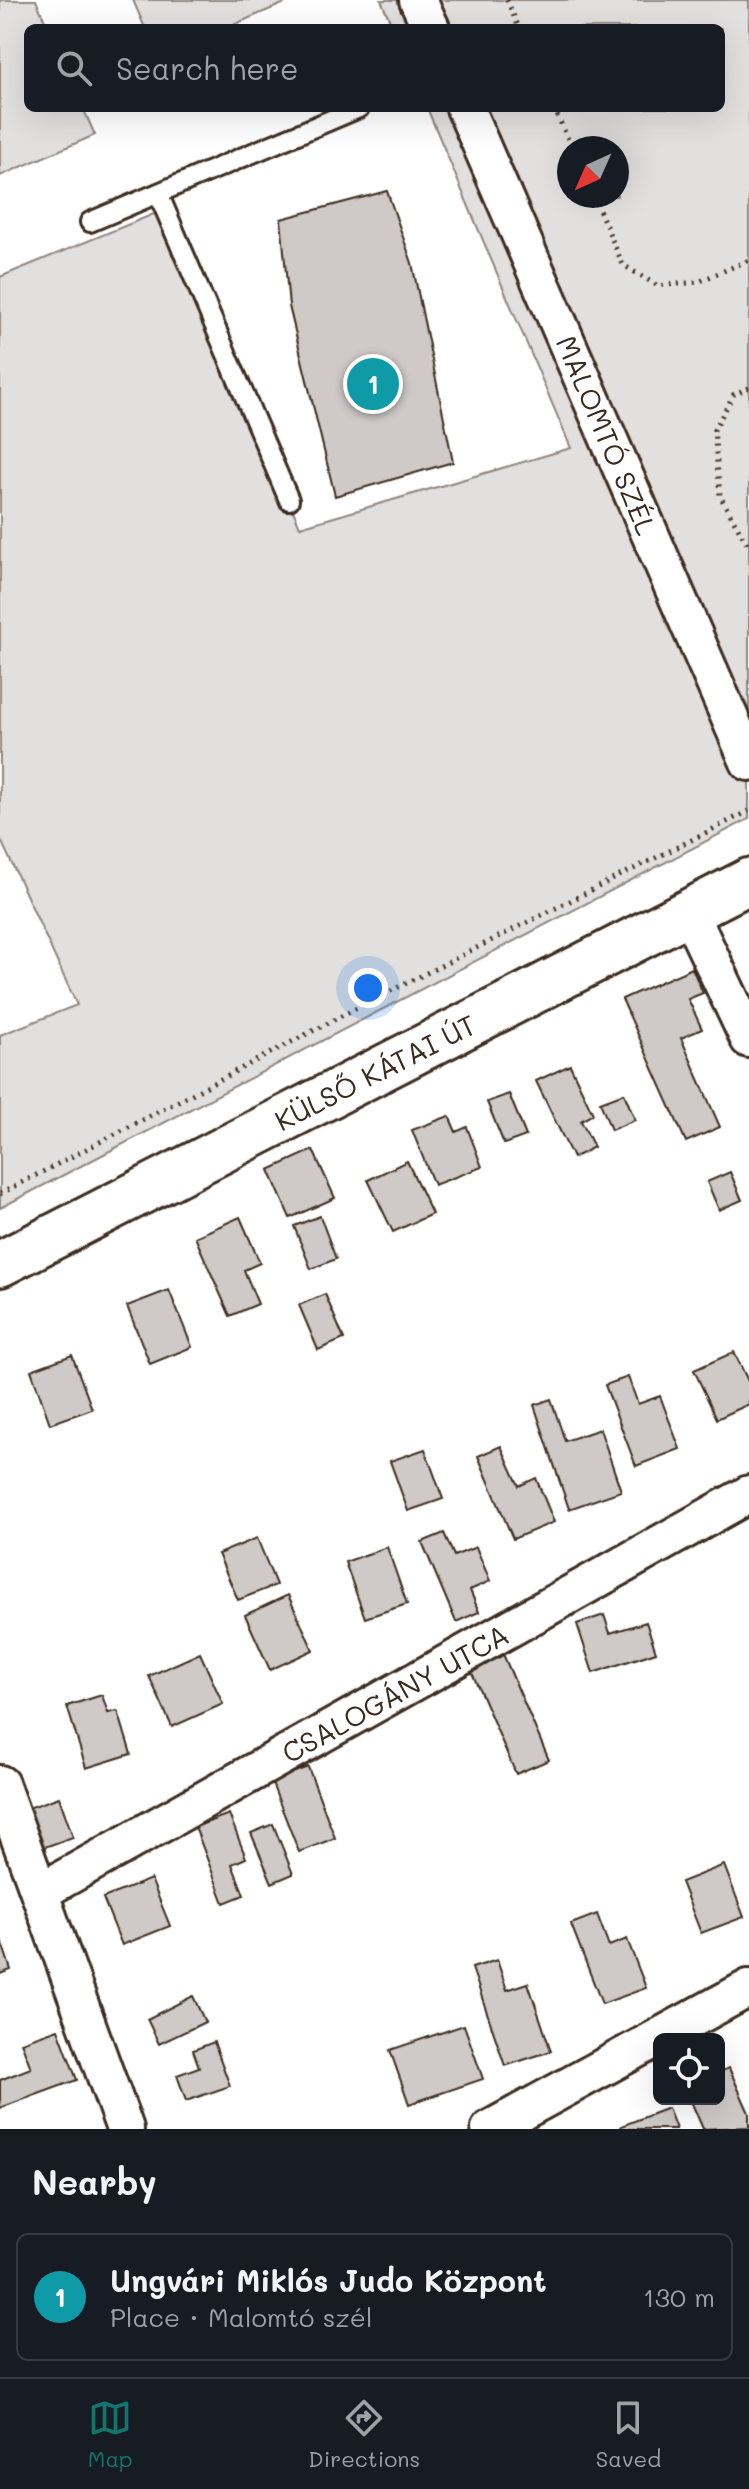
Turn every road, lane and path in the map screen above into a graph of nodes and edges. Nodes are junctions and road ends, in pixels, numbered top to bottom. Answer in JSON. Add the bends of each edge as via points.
{"nodes":[{"id":1,"x":418,"y":0,"type":"edge"},
{"id":2,"x":507,"y":0,"type":"edge"},
{"id":3,"x":429,"y":24,"type":"edge"},
{"id":4,"x":517,"y":24,"type":"edge"},
{"id":5,"x":350,"y":112,"type":"edge"},
{"id":6,"x":467,"y":112,"type":"edge"},
{"id":7,"x":556,"y":112,"type":"edge"},
{"id":8,"x":567,"y":136,"type":"edge"},
{"id":9,"x":158,"y":193,"type":"junction"},
{"id":10,"x":598,"y":208,"type":"edge"},
{"id":11,"x":90,"y":222,"type":"dead end"},
{"id":12,"x":749,"y":260,"type":"edge"},
{"id":13,"x":749,"y":388,"type":"edge"},
{"id":14,"x":289,"y":500,"type":"dead end"},
{"id":15,"x":749,"y":547,"type":"edge"},
{"id":16,"x":749,"y":762,"type":"edge"},
{"id":17,"x":749,"y":811,"type":"edge"},
{"id":18,"x":749,"y":881,"type":"edge"},
{"id":19,"x":689,"y":912,"type":"junction"},
{"id":20,"x":749,"y":1039,"type":"edge"},
{"id":21,"x":0,"y":1194,"type":"edge"},
{"id":22,"x":0,"y":1264,"type":"edge"},
{"id":23,"x":749,"y":1494,"type":"edge"},
{"id":24,"x":0,"y":1784,"type":"edge"},
{"id":25,"x":40,"y":1892,"type":"junction"},
{"id":26,"x":749,"y":1988,"type":"edge"},
{"id":27,"x":125,"y":2129,"type":"edge"},
{"id":28,"x":490,"y":2129,"type":"edge"}],
"edges":[{"from":1,"to":3,"type":"street"},
{"from":2,"to":4,"type":"path"},
{"from":5,"to":9,"type":"lane"},
{"from":6,"to":16,"type":"street","name":"MALOMTÓ SZÉL"},
{"from":7,"to":8,"type":"path"},
{"from":9,"to":11,"type":"lane"},
{"from":9,"to":14,"type":"lane"},
{"from":10,"to":12,"type":"path","via":[[623,265],[658,286],[698,282]]},
{"from":13,"to":15,"type":"path","via":[[734,394],[714,430],[720,496]]},
{"from":17,"to":21,"type":"path"},
{"from":18,"to":19,"type":"main road","name":"KÜLSŐ KÁTAI ÚT"},
{"from":19,"to":20,"type":"street"},
{"from":19,"to":22,"type":"main road","name":"KÜLSŐ KÁTAI ÚT"},
{"from":23,"to":25,"type":"street","name":"CSALOGÁNY UTCA"},
{"from":24,"to":25,"type":"street"},
{"from":25,"to":27,"type":"street"},
{"from":26,"to":28,"type":"street"}]}
